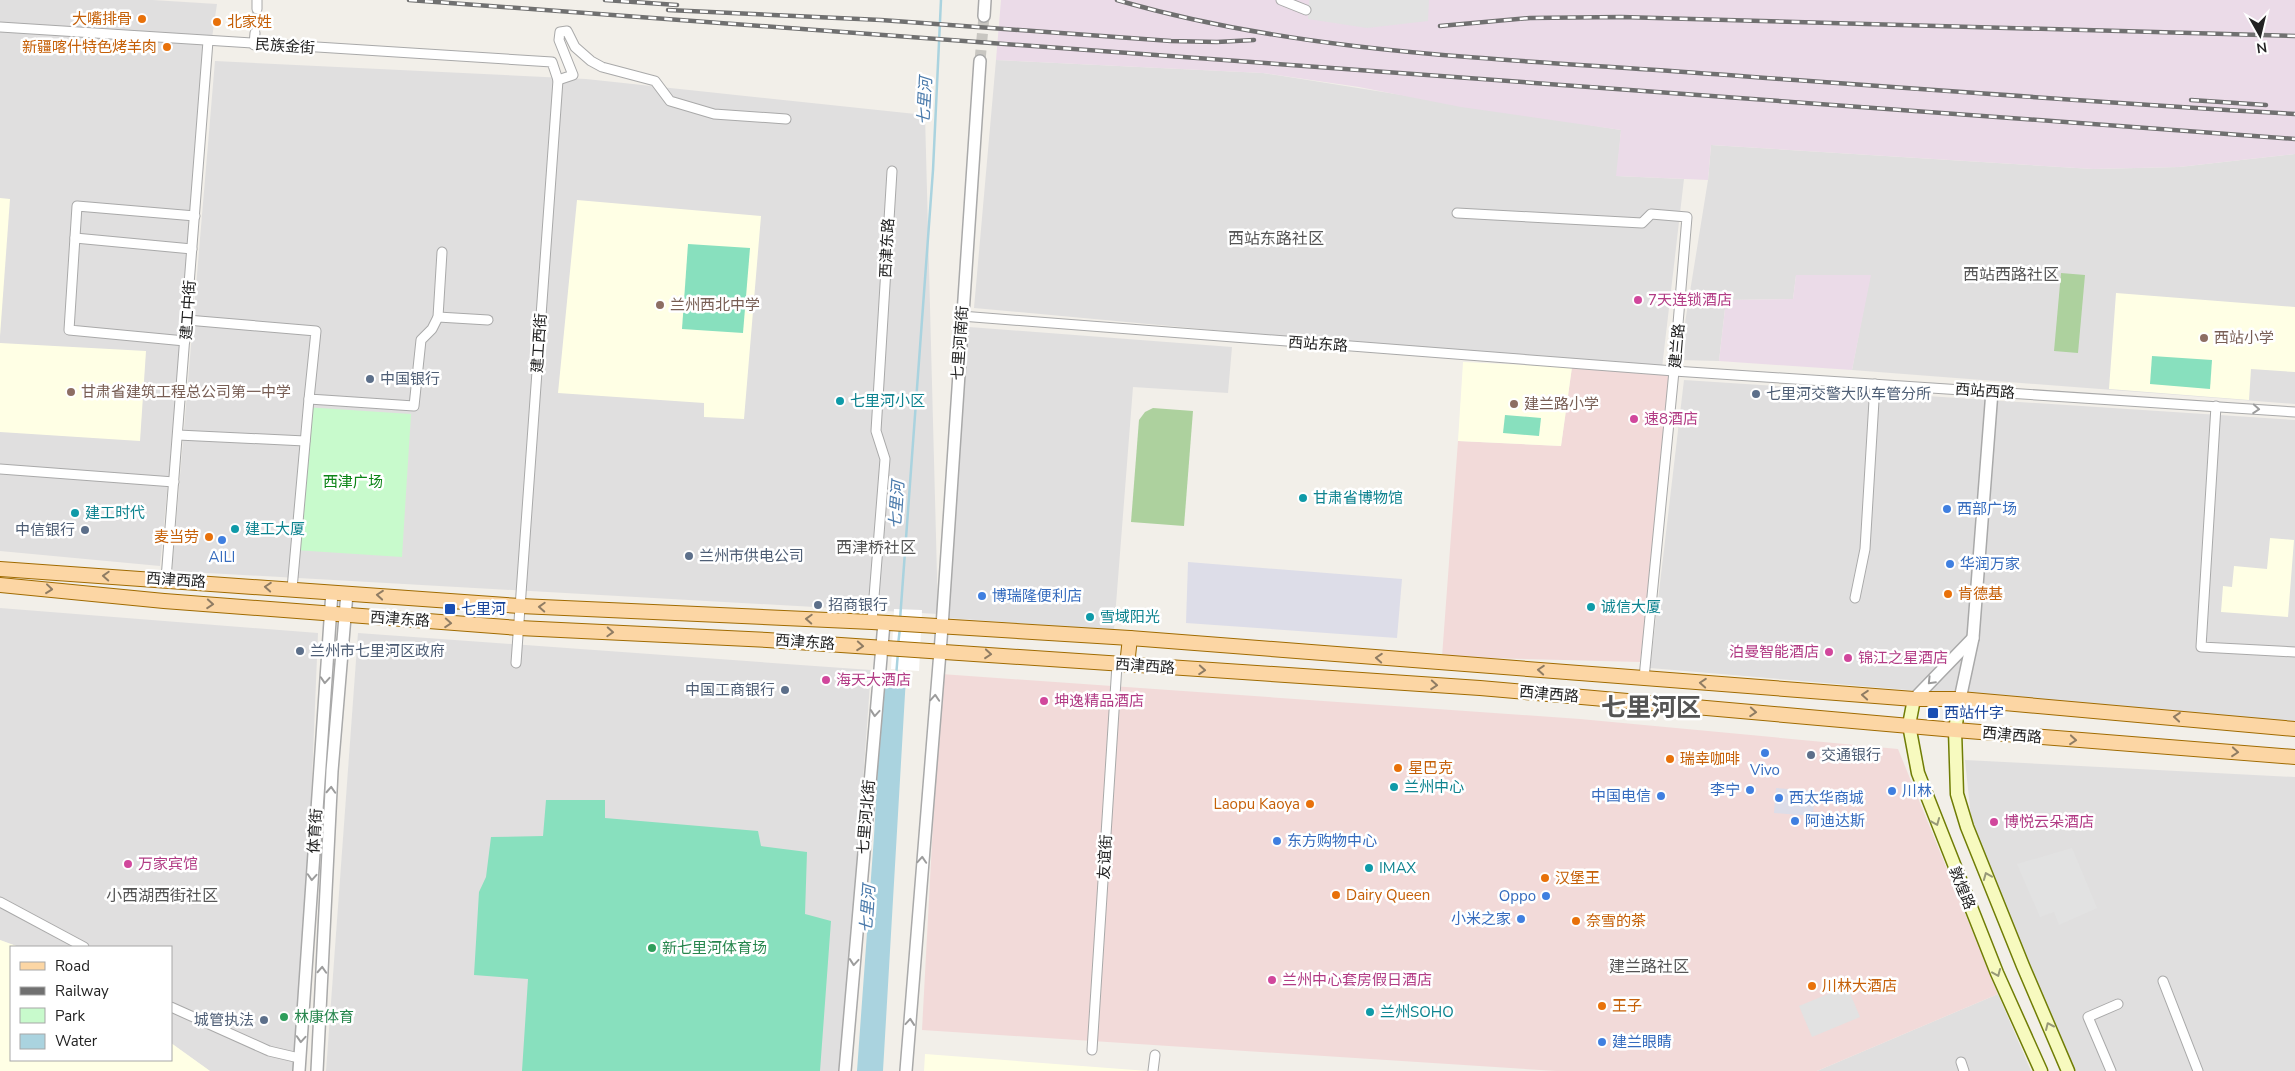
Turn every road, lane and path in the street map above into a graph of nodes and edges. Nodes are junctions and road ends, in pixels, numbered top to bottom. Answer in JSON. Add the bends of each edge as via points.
{"nodes":[{"id":1,"x":985,"y":0,"type":"edge"},
{"id":2,"x":1281,"y":0,"type":"edge"},
{"id":3,"x":1306,"y":10,"type":"dead end"},
{"id":4,"x":984,"y":16,"type":"tunnel mouth"},
{"id":5,"x":0,"y":26,"type":"edge"},
{"id":6,"x":255,"y":33,"type":"tunnel mouth"},
{"id":7,"x":208,"y":41,"type":"junction"},
{"id":8,"x":254,"y":45,"type":"junction"},
{"id":9,"x":980,"y":60,"type":"tunnel mouth"},
{"id":10,"x":558,"y":80,"type":"junction"},
{"id":11,"x":786,"y":120,"type":"dead end"},
{"id":12,"x":892,"y":171,"type":"dead end"},
{"id":13,"x":1457,"y":213,"type":"dead end"},
{"id":14,"x":195,"y":216,"type":"junction"},
{"id":15,"x":75,"y":238,"type":"junction"},
{"id":16,"x":192,"y":249,"type":"junction"},
{"id":17,"x":442,"y":252,"type":"dead end"},
{"id":18,"x":961,"y":316,"type":"junction"},
{"id":19,"x":438,"y":317,"type":"junction"},
{"id":20,"x":187,"y":320,"type":"junction"},
{"id":21,"x":488,"y":320,"type":"dead end"},
{"id":22,"x":185,"y":341,"type":"junction"},
{"id":23,"x":1674,"y":372,"type":"junction"},
{"id":24,"x":1875,"y":384,"type":"junction"},
{"id":25,"x":1992,"y":392,"type":"junction"},
{"id":26,"x":309,"y":399,"type":"junction"},
{"id":27,"x":2216,"y":406,"type":"junction"},
{"id":28,"x":2295,"y":412,"type":"edge"},
{"id":29,"x":178,"y":435,"type":"junction"},
{"id":30,"x":305,"y":441,"type":"junction"},
{"id":31,"x":0,"y":469,"type":"edge"},
{"id":32,"x":174,"y":482,"type":"junction"},
{"id":33,"x":0,"y":569,"type":"edge"},
{"id":34,"x":166,"y":579,"type":"junction"},
{"id":35,"x":0,"y":585,"type":"edge"},
{"id":36,"x":292,"y":589,"type":"junction"},
{"id":37,"x":332,"y":592,"type":"junction"},
{"id":38,"x":349,"y":593,"type":"junction"},
{"id":39,"x":1855,"y":598,"type":"dead end"},
{"id":40,"x":520,"y":606,"type":"junction"},
{"id":41,"x":330,"y":614,"type":"junction"},
{"id":42,"x":346,"y":615,"type":"junction"},
{"id":43,"x":883,"y":623,"type":"junction"},
{"id":44,"x":942,"y":626,"type":"junction"},
{"id":45,"x":519,"y":628,"type":"junction"},
{"id":46,"x":1130,"y":638,"type":"junction"},
{"id":47,"x":1973,"y":638,"type":"junction"},
{"id":48,"x":886,"y":647,"type":"junction"},
{"id":49,"x":939,"y":650,"type":"junction"},
{"id":50,"x":2295,"y":652,"type":"edge"},
{"id":51,"x":516,"y":663,"type":"dead end"},
{"id":52,"x":1122,"y":665,"type":"junction"},
{"id":53,"x":1644,"y":678,"type":"junction"},
{"id":54,"x":1914,"y":698,"type":"junction"},
{"id":55,"x":1960,"y":699,"type":"junction"},
{"id":56,"x":1909,"y":725,"type":"junction"},
{"id":57,"x":2295,"y":729,"type":"edge"},
{"id":58,"x":1954,"y":730,"type":"junction"},
{"id":59,"x":2295,"y":757,"type":"edge"},
{"id":60,"x":0,"y":902,"type":"edge"},
{"id":61,"x":82,"y":946,"type":"edge"},
{"id":62,"x":2163,"y":981,"type":"dead end"},
{"id":63,"x":2118,"y":1004,"type":"dead end"},
{"id":64,"x":172,"y":1007,"type":"edge"},
{"id":65,"x":1092,"y":1050,"type":"dead end"},
{"id":66,"x":1155,"y":1055,"type":"dead end"},
{"id":67,"x":299,"y":1058,"type":"junction"},
{"id":68,"x":298,"y":1071,"type":"edge"},
{"id":69,"x":317,"y":1071,"type":"edge"},
{"id":70,"x":845,"y":1071,"type":"edge"},
{"id":71,"x":906,"y":1071,"type":"edge"},
{"id":72,"x":1154,"y":1071,"type":"edge"},
{"id":73,"x":2041,"y":1071,"type":"edge"},
{"id":74,"x":2068,"y":1071,"type":"edge"},
{"id":75,"x":2111,"y":1071,"type":"edge"},
{"id":76,"x":2198,"y":1071,"type":"edge"}],
"edges":[{"from":1,"to":4,"type":"street"},
{"from":2,"to":3,"type":"street"},
{"from":5,"to":7,"type":"street","name":"民族金街"},
{"from":6,"to":8,"type":"street"},
{"from":7,"to":8,"type":"street","name":"民族金街"},
{"from":7,"to":14,"type":"street","name":"建工中街"},
{"from":8,"to":10,"type":"street","name":"民族金街","via":[[552,62]]},
{"from":9,"to":18,"type":"street","name":"七里河南街"},
{"from":10,"to":11,"type":"street","via":[[573,75],[559,40],[560,32],[568,31],[575,48],[591,62],[655,81],[670,101],[714,114]]},
{"from":10,"to":40,"type":"street","name":"建工西街"},
{"from":12,"to":43,"type":"street","name":"西津东路","via":[[876,431],[885,459]]},
{"from":13,"to":23,"type":"street","name":"建兰路","via":[[1642,223],[1651,214],[1687,217]]},
{"from":14,"to":15,"type":"street","via":[[77,206]]},
{"from":14,"to":16,"type":"street","name":"建工中街"},
{"from":15,"to":16,"type":"street"},
{"from":15,"to":22,"type":"street","via":[[69,330]]},
{"from":16,"to":20,"type":"street","name":"建工中街"},
{"from":17,"to":19,"type":"street"},
{"from":18,"to":23,"type":"street","name":"西站东路"},
{"from":18,"to":44,"type":"street","name":"七里河南街"},
{"from":19,"to":21,"type":"street"},
{"from":19,"to":26,"type":"street","via":[[421,340],[414,406]]},
{"from":20,"to":22,"type":"street","name":"建工中街"},
{"from":20,"to":26,"type":"street","via":[[316,331]]},
{"from":22,"to":29,"type":"street","name":"建工中街"},
{"from":23,"to":24,"type":"street","name":"西站西路"},
{"from":23,"to":53,"type":"street","name":"建兰路"},
{"from":24,"to":25,"type":"street","name":"西站西路"},
{"from":24,"to":39,"type":"street","via":[[1866,540]]},
{"from":25,"to":27,"type":"street","name":"西站西路"},
{"from":25,"to":47,"type":"street"},
{"from":26,"to":30,"type":"street"},
{"from":27,"to":28,"type":"street","name":"西站西路","one_way":true},
{"from":27,"to":50,"type":"street","via":[[2202,647]]},
{"from":29,"to":30,"type":"street"},
{"from":29,"to":32,"type":"street","name":"建工中街"},
{"from":30,"to":36,"type":"street"},
{"from":31,"to":32,"type":"street"},
{"from":32,"to":34,"type":"street","name":"建工中街"},
{"from":34,"to":33,"type":"main road","name":"西津西路","one_way":true},
{"from":36,"to":34,"type":"main road","name":"西津西路","one_way":true},
{"from":35,"to":41,"type":"main road","name":"西津东路","one_way":true},
{"from":36,"to":37,"type":"main road","name":"西津西路"},
{"from":37,"to":38,"type":"main road","name":"西津西路"},
{"from":37,"to":41,"type":"street","name":"体育街"},
{"from":40,"to":38,"type":"main road","name":"西津东路","one_way":true},
{"from":38,"to":42,"type":"street","name":"体育街"},
{"from":43,"to":40,"type":"main road","name":"西津东路","one_way":true},
{"from":40,"to":45,"type":"street","name":"建工西街"},
{"from":41,"to":42,"type":"main road","name":"西津东路"},
{"from":41,"to":67,"type":"street","name":"体育街","one_way":true},
{"from":42,"to":45,"type":"main road","name":"西津东路","one_way":true},
{"from":69,"to":42,"type":"street","name":"体育街","one_way":true,"via":[[332,781]]},
{"from":43,"to":44,"type":"main road","name":"西津西路"},
{"from":43,"to":48,"type":"street","name":"七里河北街"},
{"from":44,"to":46,"type":"main road","name":"西津西路"},
{"from":44,"to":49,"type":"street"},
{"from":45,"to":48,"type":"main road","name":"西津东路","one_way":true},
{"from":45,"to":51,"type":"street","name":"建工西街"},
{"from":46,"to":52,"type":"main road"},
{"from":53,"to":46,"type":"main road","name":"西津西路","one_way":true},
{"from":47,"to":54,"type":"street","one_way":true},
{"from":47,"to":55,"type":"street"},
{"from":48,"to":49,"type":"main road","name":"西津西路"},
{"from":48,"to":70,"type":"street","name":"七里河北街","one_way":true},
{"from":49,"to":52,"type":"main road","name":"西津西路","one_way":true},
{"from":71,"to":49,"type":"street","one_way":true},
{"from":52,"to":56,"type":"main road","name":"西津西路","one_way":true,"via":[[1480,688]]},
{"from":52,"to":65,"type":"street","name":"友谊街"},
{"from":54,"to":53,"type":"main road","name":"西津西路","one_way":true},
{"from":54,"to":55,"type":"main road","name":"西津西路"},
{"from":54,"to":56,"type":"main road","name":"敦煌路"},
{"from":57,"to":55,"type":"main road","name":"西津西路","one_way":true},
{"from":55,"to":58,"type":"main road","name":"敦煌路"},
{"from":56,"to":58,"type":"main road","name":"西津西路"},
{"from":56,"to":73,"type":"main road","name":"敦煌路","one_way":true,"via":[[1918,773],[1934,818]]},
{"from":58,"to":59,"type":"main road","name":"西津西路","one_way":true},
{"from":74,"to":58,"type":"main road","name":"敦煌路","one_way":true,"via":[[2022,966],[1968,827],[1957,794]]},
{"from":60,"to":61,"type":"street"},
{"from":62,"to":76,"type":"street"},
{"from":63,"to":75,"type":"street","via":[[2088,1016]]},
{"from":64,"to":67,"type":"street","via":[[269,1051]]},
{"from":66,"to":72,"type":"street"},
{"from":67,"to":68,"type":"street","name":"体育街"}]}
